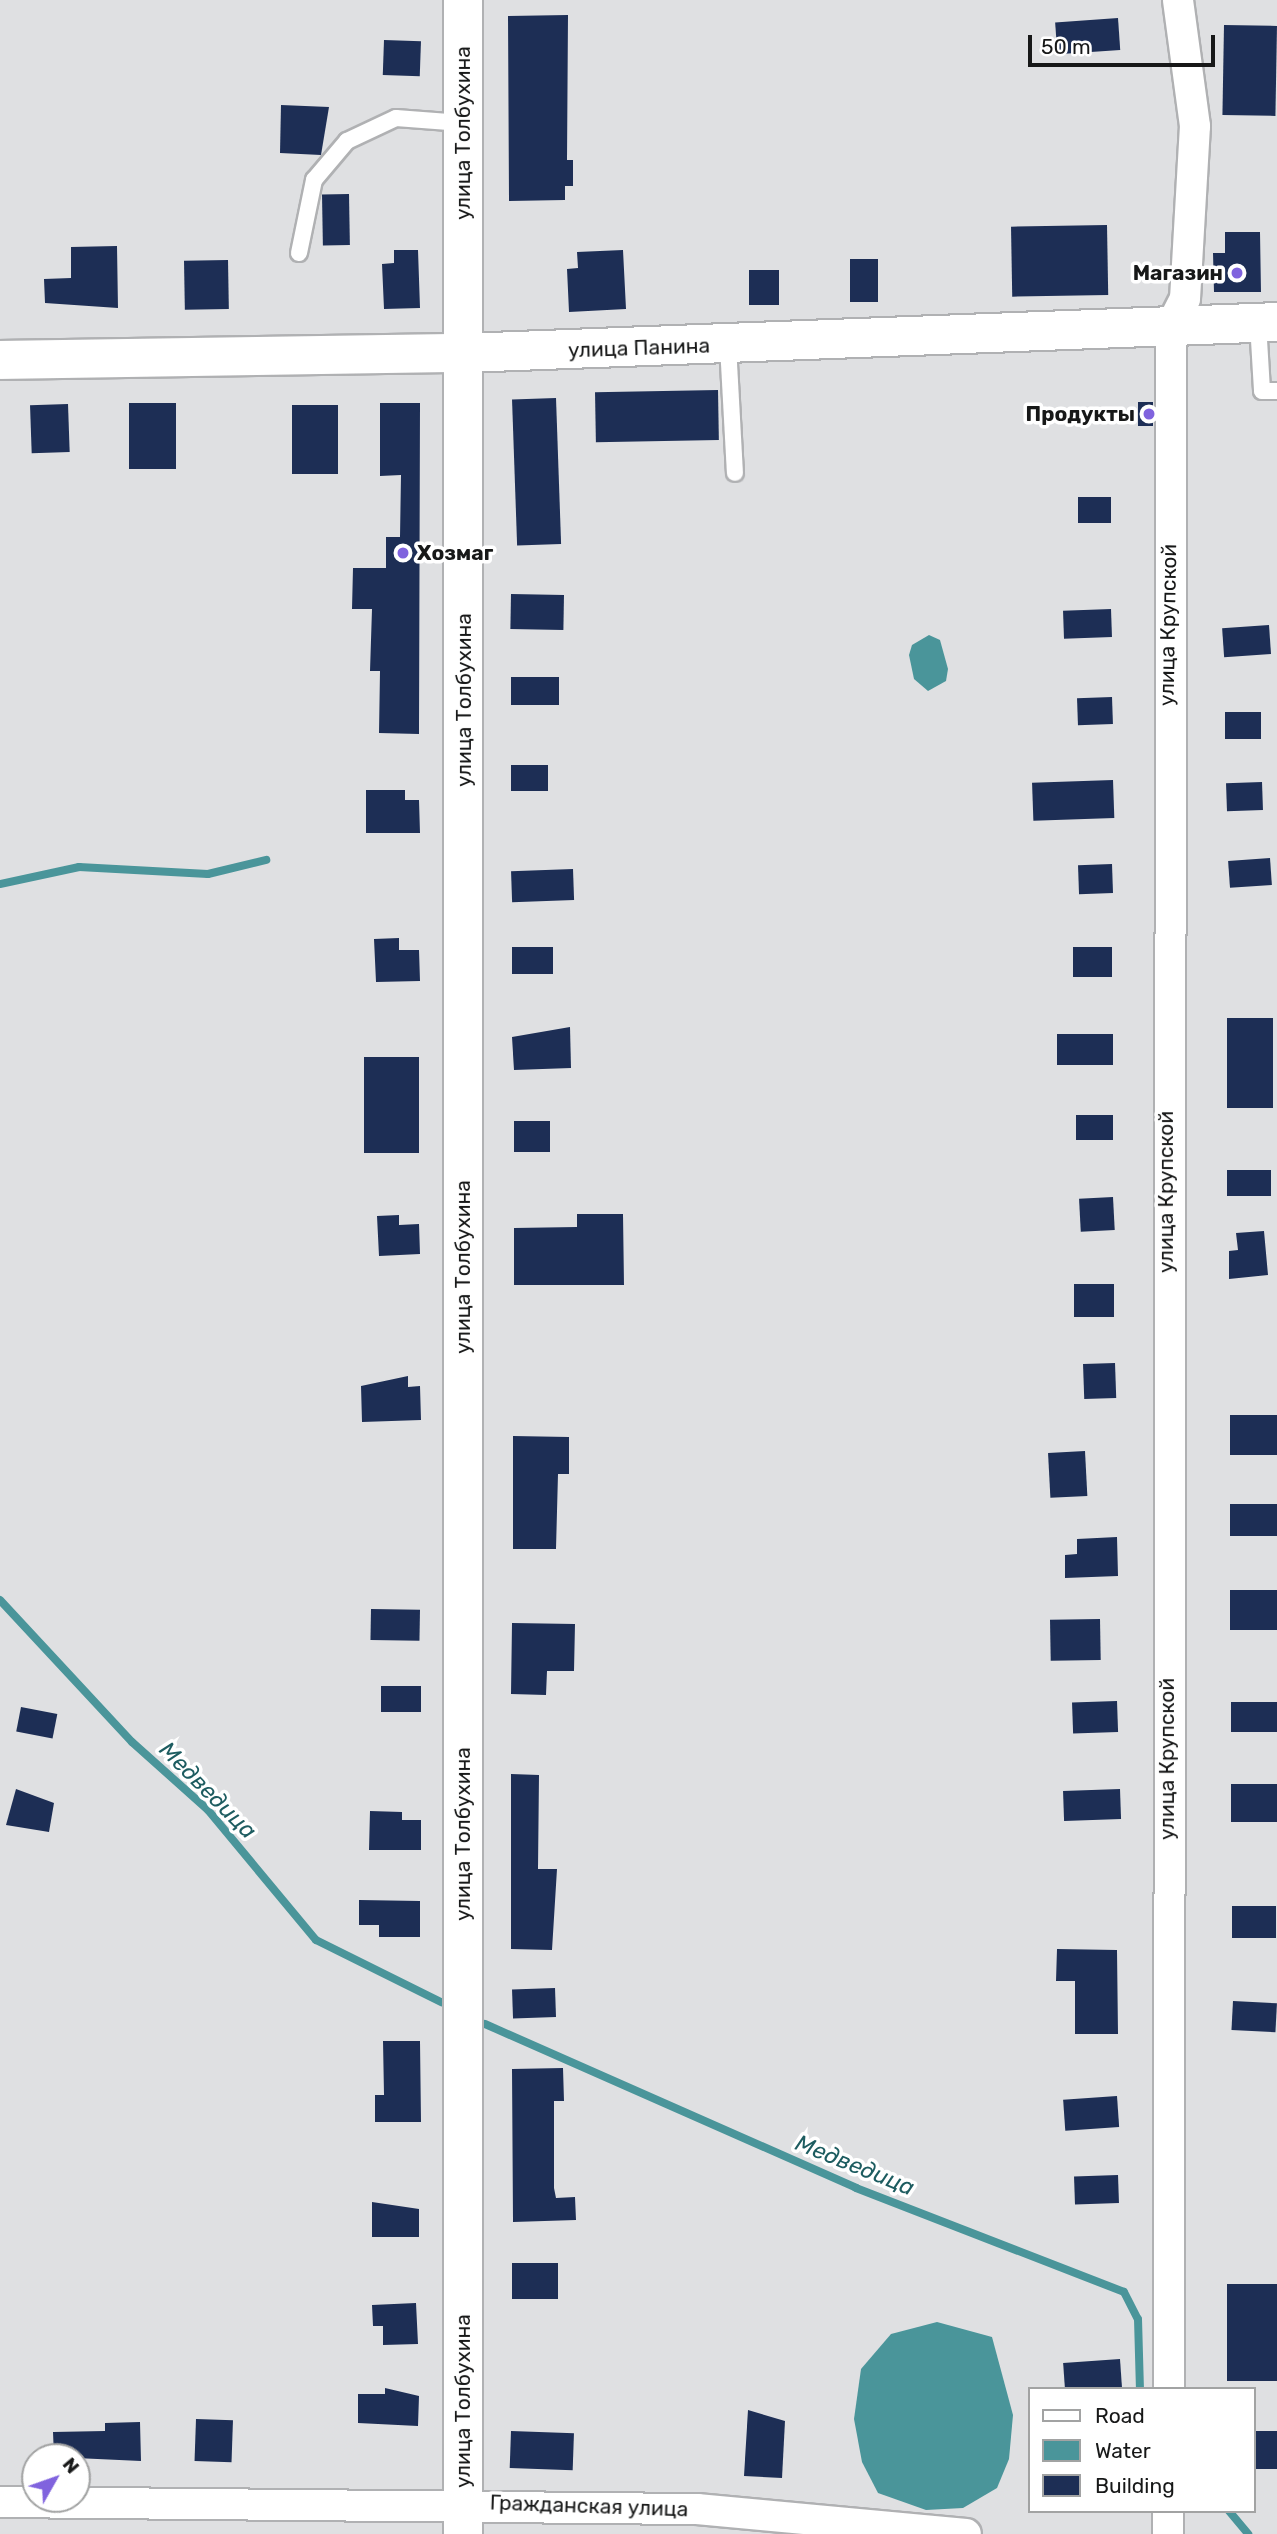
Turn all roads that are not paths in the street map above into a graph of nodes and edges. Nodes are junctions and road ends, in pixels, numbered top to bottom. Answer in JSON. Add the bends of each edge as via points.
{"nodes":[{"id":1,"x":463,"y":0,"type":"edge"},
{"id":2,"x":1178,"y":0,"type":"edge"},
{"id":3,"x":462,"y":123,"type":"junction"},
{"id":4,"x":299,"y":253,"type":"dead end"},
{"id":5,"x":1268,"y":322,"type":"edge"},
{"id":6,"x":1171,"y":326,"type":"junction"},
{"id":7,"x":728,"y":345,"type":"junction"},
{"id":8,"x":464,"y":354,"type":"junction"},
{"id":9,"x":0,"y":360,"type":"edge"},
{"id":10,"x":1277,"y":391,"type":"edge"},
{"id":11,"x":734,"y":473,"type":"dead end"},
{"id":12,"x":1169,"y":2387,"type":"edge"},
{"id":13,"x":0,"y":2502,"type":"edge"},
{"id":14,"x":1168,"y":2513,"type":"edge"},
{"id":15,"x":463,"y":2518,"type":"edge"},
{"id":16,"x":966,"y":2534,"type":"edge"},
{"id":17,"x":1168,"y":2534,"type":"edge"}],
"edges":[{"from":1,"to":3,"type":"main road","name":"улица Толбухина"},
{"from":2,"to":6,"type":"street","name":"улица Крупской","via":[[1195,126],[1185,299]]},
{"from":3,"to":4,"type":"lane","via":[[396,118],[347,141],[314,180]]},
{"from":3,"to":8,"type":"main road","name":"улица Толбухина"},
{"from":5,"to":6,"type":"main road","name":"улица Панина"},
{"from":5,"to":10,"type":"lane","via":[[1262,391]]},
{"from":6,"to":7,"type":"main road","name":"улица Панина"},
{"from":6,"to":12,"type":"street","name":"улица Крупской"},
{"from":7,"to":8,"type":"main road","name":"улица Панина"},
{"from":7,"to":11,"type":"lane"},
{"from":8,"to":9,"type":"main road","name":"улица Панина"},
{"from":8,"to":15,"type":"main road","name":"улица Толбухина"},
{"from":13,"to":15,"type":"street","name":"Гражданская улица"},
{"from":14,"to":17,"type":"street"},
{"from":15,"to":16,"type":"street","name":"Гражданская улица","via":[[696,2510]]}]}
